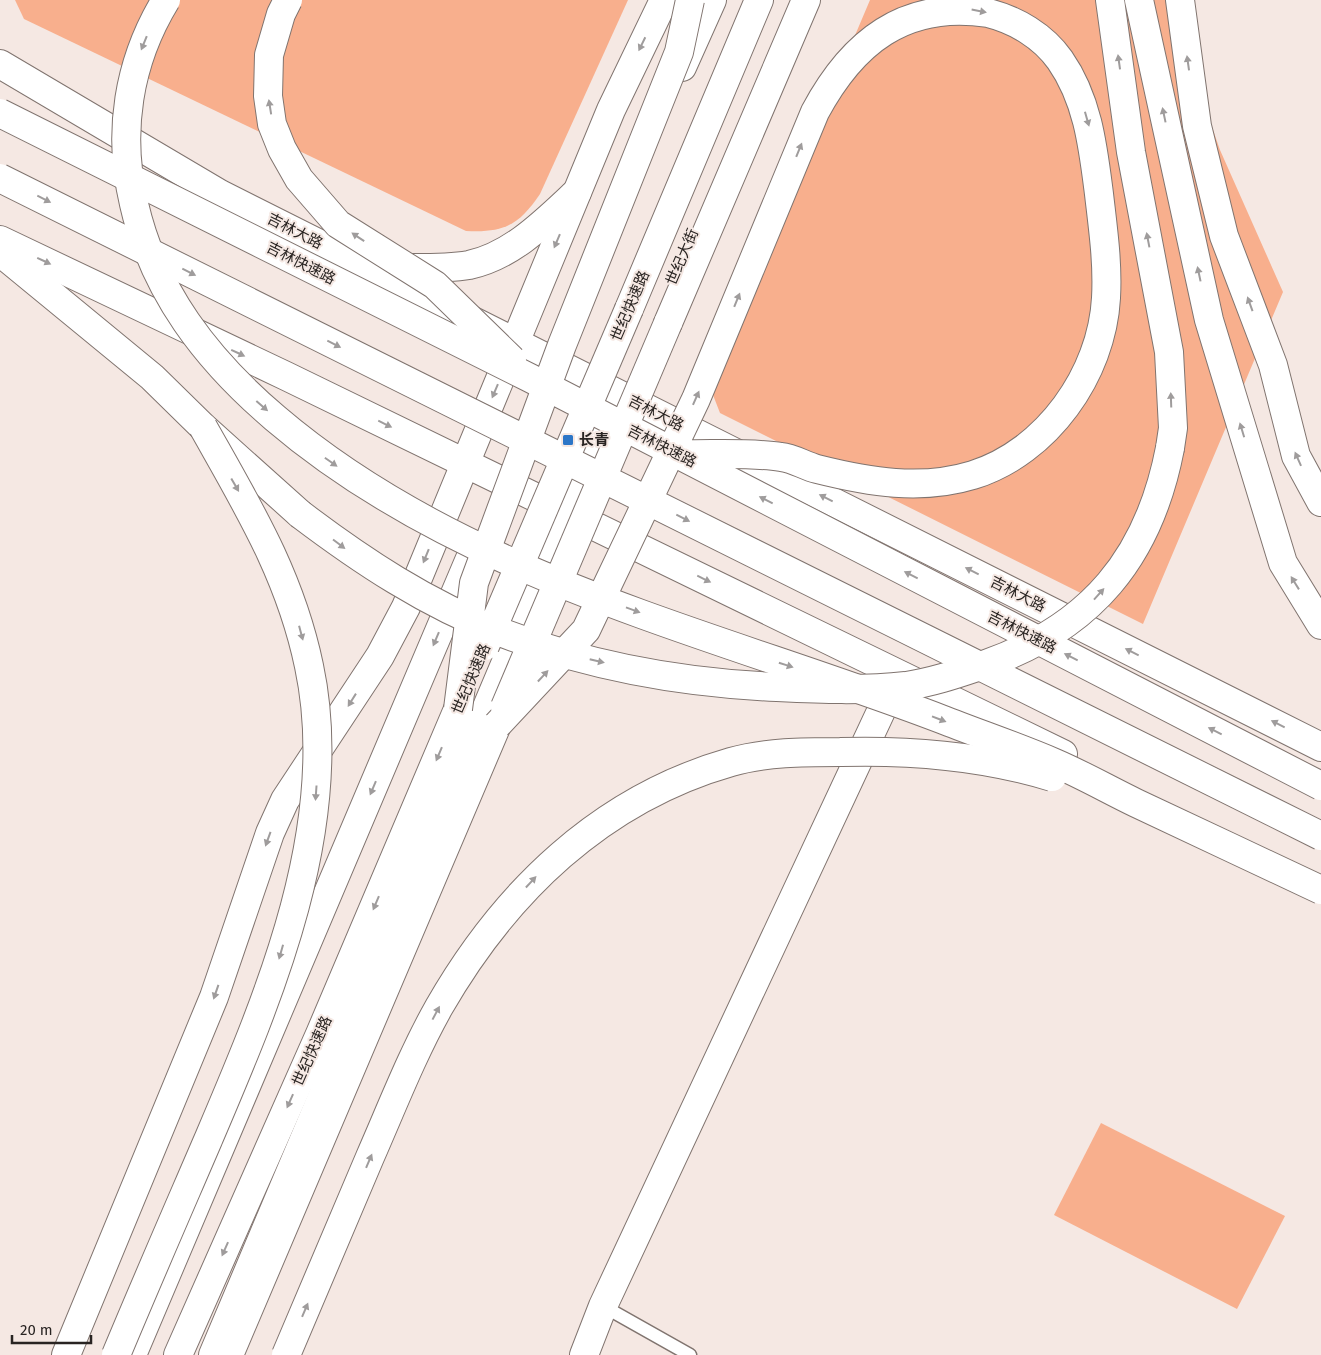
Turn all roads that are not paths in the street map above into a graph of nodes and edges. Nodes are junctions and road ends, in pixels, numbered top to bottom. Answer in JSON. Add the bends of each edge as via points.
{"nodes":[{"id":1,"x":166,"y":0,"type":"edge"},
{"id":2,"x":288,"y":0,"type":"edge"},
{"id":3,"x":664,"y":0,"type":"edge"},
{"id":4,"x":690,"y":0,"type":"edge"},
{"id":5,"x":712,"y":0,"type":"edge"},
{"id":6,"x":759,"y":0,"type":"edge"},
{"id":7,"x":1110,"y":0,"type":"edge"},
{"id":8,"x":1139,"y":0,"type":"edge"},
{"id":9,"x":1180,"y":0,"type":"edge"},
{"id":10,"x":796,"y":1,"type":"edge"},
{"id":11,"x":0,"y":64,"type":"edge"},
{"id":12,"x":0,"y":113,"type":"edge"},
{"id":13,"x":0,"y":178,"type":"edge"},
{"id":14,"x":577,"y":192,"type":"junction"},
{"id":15,"x":0,"y":240,"type":"edge"},
{"id":16,"x":0,"y":252,"type":"edge"},
{"id":17,"x":370,"y":268,"type":"junction"},
{"id":18,"x":515,"y":342,"type":"junction"},
{"id":19,"x":549,"y":359,"type":"junction"},
{"id":20,"x":530,"y":378,"type":"junction"},
{"id":21,"x":623,"y":396,"type":"junction"},
{"id":22,"x":203,"y":427,"type":"junction"},
{"id":23,"x":677,"y":454,"type":"junction"},
{"id":24,"x":465,"y":462,"type":"junction"},
{"id":25,"x":503,"y":481,"type":"junction"},
{"id":26,"x":1321,"y":502,"type":"edge"},
{"id":27,"x":569,"y":513,"type":"junction"},
{"id":28,"x":1321,"y":625,"type":"edge"},
{"id":29,"x":899,"y":673,"type":"junction"},
{"id":30,"x":458,"y":709,"type":"junction"},
{"id":31,"x":497,"y":725,"type":"junction"},
{"id":32,"x":1321,"y":747,"type":"edge"},
{"id":33,"x":1321,"y":786,"type":"edge"},
{"id":34,"x":1138,"y":804,"type":"junction"},
{"id":35,"x":1321,"y":836,"type":"edge"},
{"id":36,"x":1321,"y":881,"type":"edge"},
{"id":37,"x":1321,"y":890,"type":"edge"},
{"id":38,"x":603,"y":1306,"type":"junction"},
{"id":39,"x":66,"y":1355,"type":"edge"},
{"id":40,"x":116,"y":1355,"type":"edge"},
{"id":41,"x":132,"y":1355,"type":"edge"},
{"id":42,"x":178,"y":1355,"type":"edge"},
{"id":43,"x":213,"y":1355,"type":"edge"},
{"id":44,"x":229,"y":1355,"type":"edge"},
{"id":45,"x":286,"y":1355,"type":"edge"},
{"id":46,"x":584,"y":1355,"type":"edge"},
{"id":47,"x":690,"y":1355,"type":"edge"}],
"edges":[{"from":1,"to":34,"type":"main road","one_way":true,"bridge":true,"via":[[150,27],[140,54],[126,116],[130,190],[145,248],[161,283],[184,320],[213,357],[245,392],[308,447],[382,495],[465,541],[597,596],[1033,754]]},
{"from":20,"to":2,"type":"main road","one_way":true,"bridge":true,"via":[[435,285],[338,224],[299,179],[272,124],[268,96],[269,55]]},
{"from":3,"to":14,"type":"main road","one_way":true},
{"from":4,"to":30,"type":"main road","bridge":true,"via":[[679,52],[562,345],[474,583]]},
{"from":5,"to":19,"type":"main road"},
{"from":6,"to":30,"type":"main road","name":"世纪快速路","bridge":true},
{"from":22,"to":7,"type":"main road","one_way":true,"bridge":true,"via":[[300,514],[356,556],[443,606],[540,647],[671,677],[824,689],[888,687],[940,680],[1022,651],[1087,608],[1125,564],[1152,514],[1163,483],[1173,428],[1169,352],[1131,152]]},
{"from":28,"to":8,"type":"main road","one_way":true,"via":[[1283,562],[1209,320]]},
{"from":26,"to":9,"type":"main road","one_way":true,"via":[[1296,456],[1273,365],[1224,236],[1197,126]]},
{"from":10,"to":21,"type":"main road","name":"世纪大街"},
{"from":10,"to":31,"type":"main road","bridge":true},
{"from":11,"to":17,"type":"main road","name":"吉林大路","via":[[220,194]]},
{"from":12,"to":20,"type":"main road","name":"吉林快速路","bridge":true},
{"from":13,"to":35,"type":"main road","one_way":true,"bridge":true},
{"from":14,"to":17,"type":"main road","via":[[527,236],[483,261],[446,267]]},
{"from":14,"to":18,"type":"main road","one_way":true},
{"from":15,"to":24,"type":"main road","one_way":true},
{"from":16,"to":22,"type":"main road","via":[[152,377]]},
{"from":17,"to":18,"type":"main road","name":"吉林大路"},
{"from":18,"to":19,"type":"main road","name":"吉林大路"},
{"from":18,"to":24,"type":"main road","one_way":true},
{"from":19,"to":21,"type":"main road","name":"吉林大路"},
{"from":19,"to":25,"type":"main road"},
{"from":20,"to":23,"type":"main road","name":"吉林快速路","bridge":true},
{"from":21,"to":27,"type":"main road","name":"世纪大街"},
{"from":32,"to":21,"type":"main road","name":"吉林大路","one_way":true},
{"from":22,"to":40,"type":"main road","one_way":true,"bridge":true,"via":[[266,539],[293,605],[315,698],[318,765],[315,804],[294,904],[264,1004]]},
{"from":31,"to":23,"type":"main road","one_way":true,"bridge":true,"via":[[586,630],[696,399],[815,112],[834,77],[849,58],[890,24],[916,14],[958,8],[1016,22],[1044,43],[1068,74],[1088,121],[1105,252],[1106,298],[1098,344],[1073,397],[1051,423],[1030,443],[992,467],[966,477],[922,484],[865,480],[782,457]]},
{"from":33,"to":23,"type":"main road","name":"吉林快速路","one_way":true,"bridge":true},
{"from":24,"to":25,"type":"main road"},
{"from":24,"to":39,"type":"main road","one_way":true,"via":[[406,607],[380,656],[285,800],[270,833],[214,997]]},
{"from":25,"to":27,"type":"main road"},
{"from":25,"to":41,"type":"main road","one_way":true},
{"from":27,"to":29,"type":"main road","one_way":true},
{"from":27,"to":43,"type":"main road","name":"世纪大街"},
{"from":29,"to":36,"type":"main road"},
{"from":29,"to":38,"type":"main road"},
{"from":30,"to":42,"type":"main road","name":"世纪快速路","one_way":true},
{"from":31,"to":44,"type":"main road"},
{"from":34,"to":37,"type":"main road","bridge":true},
{"from":45,"to":34,"type":"main road","one_way":true,"bridge":true,"via":[[401,1085],[440,1006],[486,936],[521,893],[561,853],[595,828],[645,797],[698,773],[732,762],[800,752],[932,754],[1038,773]]},
{"from":38,"to":46,"type":"main road"},
{"from":38,"to":47,"type":"lane"}]}
